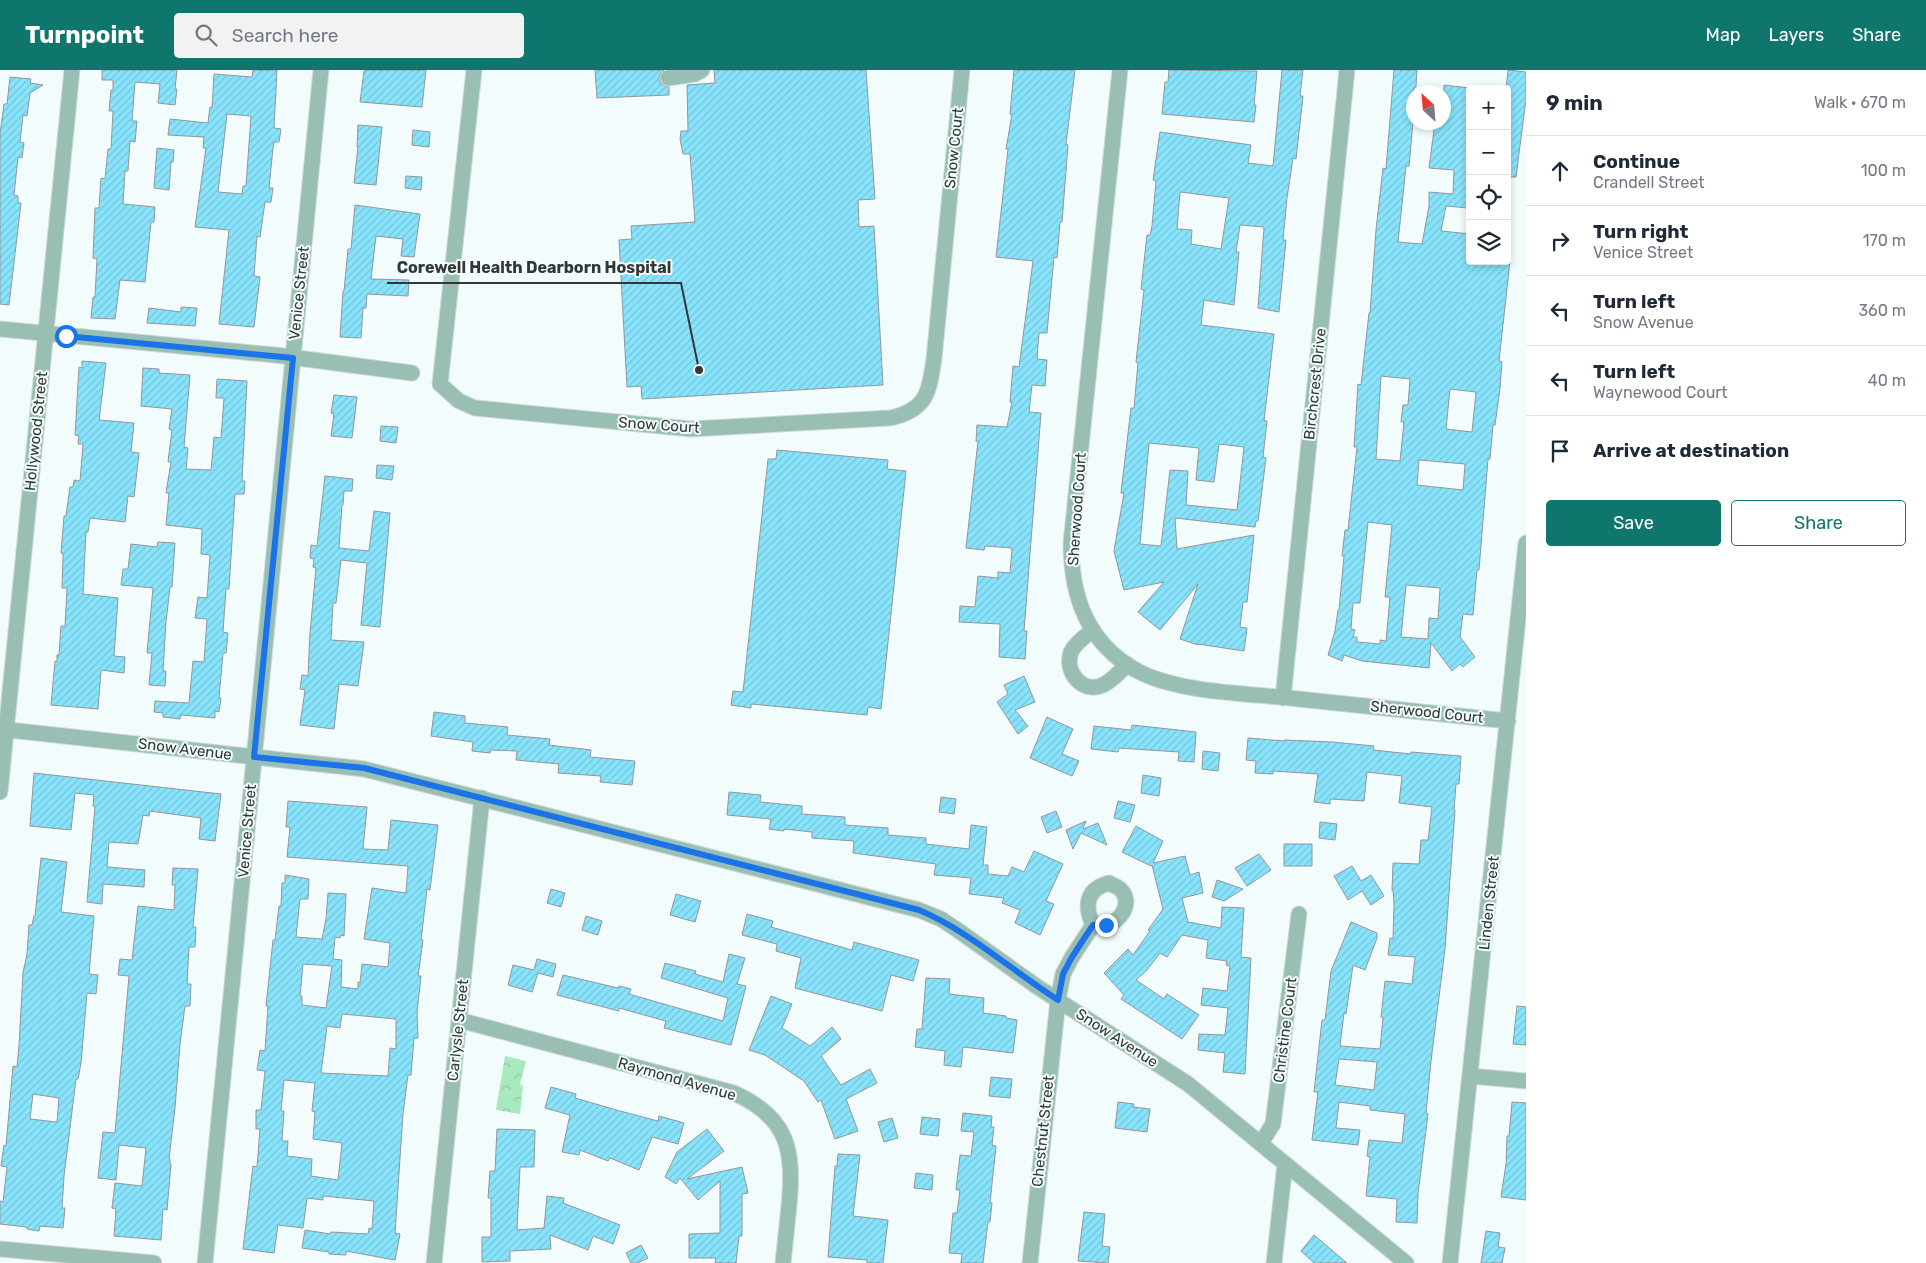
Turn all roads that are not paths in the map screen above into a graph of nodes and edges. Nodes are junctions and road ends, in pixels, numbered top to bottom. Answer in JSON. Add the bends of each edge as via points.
{"nodes":[{"id":1,"x":72,"y":70,"type":"edge"},
{"id":2,"x":321,"y":70,"type":"edge"},
{"id":3,"x":474,"y":70,"type":"edge"},
{"id":4,"x":702,"y":70,"type":"edge"},
{"id":5,"x":962,"y":70,"type":"edge"},
{"id":6,"x":1120,"y":70,"type":"edge"},
{"id":7,"x":1348,"y":70,"type":"edge"},
{"id":8,"x":668,"y":78,"type":"dead end"},
{"id":9,"x":0,"y":329,"type":"edge"},
{"id":10,"x":45,"y":333,"type":"junction"},
{"id":11,"x":293,"y":358,"type":"junction"},
{"id":12,"x":412,"y":373,"type":"dead end"},
{"id":13,"x":1526,"y":543,"type":"edge"},
{"id":14,"x":1094,"y":630,"type":"junction"},
{"id":15,"x":1127,"y":664,"type":"junction"},
{"id":16,"x":1283,"y":698,"type":"junction"},
{"id":17,"x":1508,"y":721,"type":"junction"},
{"id":18,"x":3,"y":729,"type":"edge"},
{"id":19,"x":254,"y":757,"type":"junction"},
{"id":20,"x":0,"y":792,"type":"edge"},
{"id":21,"x":482,"y":798,"type":"junction"},
{"id":22,"x":1299,"y":914,"type":"dead end"},
{"id":23,"x":1093,"y":925,"type":"dead end"},
{"id":24,"x":1058,"y":1000,"type":"junction"},
{"id":25,"x":459,"y":1020,"type":"junction"},
{"id":26,"x":1471,"y":1076,"type":"junction"},
{"id":27,"x":1526,"y":1081,"type":"edge"},
{"id":28,"x":1261,"y":1143,"type":"junction"},
{"id":29,"x":1286,"y":1164,"type":"junction"},
{"id":30,"x":0,"y":1249,"type":"edge"},
{"id":31,"x":154,"y":1263,"type":"edge"},
{"id":32,"x":205,"y":1263,"type":"edge"},
{"id":33,"x":434,"y":1263,"type":"edge"},
{"id":34,"x":783,"y":1263,"type":"edge"},
{"id":35,"x":1030,"y":1263,"type":"edge"},
{"id":36,"x":1274,"y":1263,"type":"edge"},
{"id":37,"x":1406,"y":1263,"type":"edge"},
{"id":38,"x":1450,"y":1263,"type":"edge"}],
"edges":[{"from":1,"to":10,"type":"street","name":"Hollywood Street"},
{"from":2,"to":11,"type":"street","name":"Venice Street"},
{"from":3,"to":5,"type":"street","name":"Snow Court","via":[[440,384],[459,401],[475,408],[691,429],[890,418],[914,409],[924,400],[934,359]]},
{"from":4,"to":8,"type":"street"},
{"from":6,"to":14,"type":"street","name":"Sherwood Court","via":[[1072,543],[1074,586]]},
{"from":7,"to":16,"type":"street","name":"Birchcrest Drive"},
{"from":9,"to":10,"type":"street"},
{"from":10,"to":11,"type":"street"},
{"from":10,"to":18,"type":"street","name":"Hollywood Street"},
{"from":11,"to":12,"type":"street"},
{"from":11,"to":19,"type":"street","name":"Venice Street"},
{"from":13,"to":17,"type":"street","name":"Linden Street"},
{"from":14,"to":15,"type":"street","name":"Sherwood Court"},
{"from":14,"to":15,"type":"street","via":[[1071,652],[1071,671],[1075,679],[1091,687],[1102,685]]},
{"from":15,"to":16,"type":"street","name":"Sherwood Court","via":[[1151,678],[1171,684]]},
{"from":16,"to":17,"type":"street","name":"Sherwood Court"},
{"from":17,"to":26,"type":"street","name":"Linden Street"},
{"from":18,"to":19,"type":"street","name":"Snow Avenue"},
{"from":18,"to":20,"type":"street","name":"Hollywood Street"},
{"from":19,"to":21,"type":"street","name":"Snow Avenue","via":[[364,768]]},
{"from":19,"to":32,"type":"street","name":"Venice Street"},
{"from":21,"to":24,"type":"street","name":"Snow Avenue","via":[[919,910],[941,919]]},
{"from":21,"to":25,"type":"street","name":"Carlysle Street"},
{"from":22,"to":28,"type":"street","name":"Christine Court","via":[[1274,1124]]},
{"from":23,"to":24,"type":"street","name":"Chestnut Street","via":[[1063,974]]},
{"from":24,"to":28,"type":"street","name":"Snow Avenue","via":[[1188,1084]]},
{"from":24,"to":35,"type":"street","name":"Chestnut Street"},
{"from":25,"to":33,"type":"street","name":"Carlysle Street"},
{"from":25,"to":34,"type":"street","name":"Raymond Avenue","via":[[734,1093],[763,1110],[781,1131],[792,1167]]},
{"from":26,"to":27,"type":"street"},
{"from":26,"to":38,"type":"street","name":"Linden Street"},
{"from":28,"to":29,"type":"street","name":"Snow Avenue"},
{"from":29,"to":36,"type":"street"},
{"from":29,"to":37,"type":"street","name":"Snow Avenue"},
{"from":30,"to":31,"type":"street"}]}
